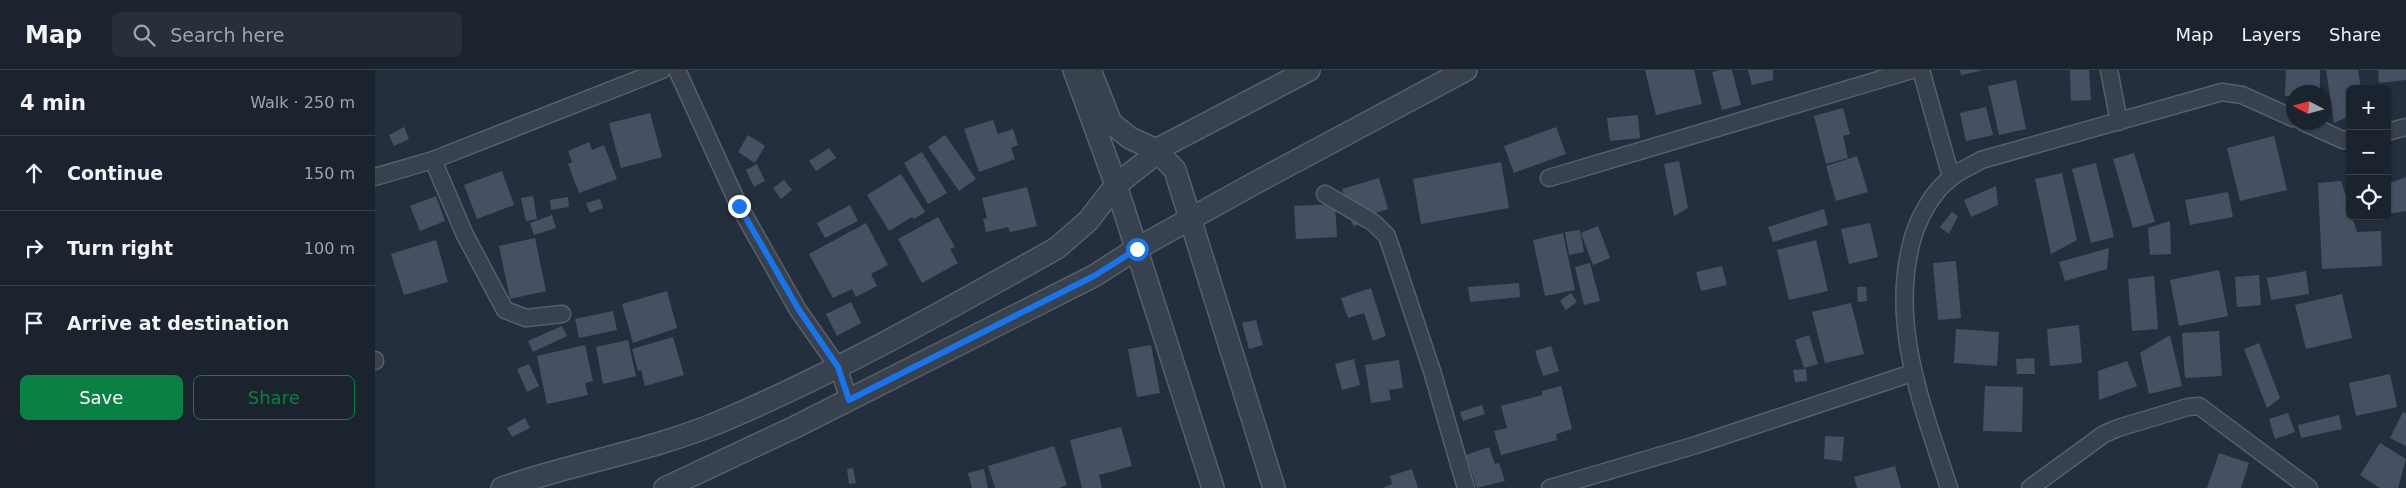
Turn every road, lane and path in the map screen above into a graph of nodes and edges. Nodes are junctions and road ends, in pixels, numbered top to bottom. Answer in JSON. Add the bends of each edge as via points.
{"nodes":[{"id":1,"x":662,"y":70,"type":"edge"},
{"id":2,"x":677,"y":70,"type":"edge"},
{"id":3,"x":1074,"y":70,"type":"edge"},
{"id":4,"x":1090,"y":70,"type":"edge"},
{"id":5,"x":1309,"y":70,"type":"edge"},
{"id":6,"x":1466,"y":70,"type":"edge"},
{"id":7,"x":1912,"y":70,"type":"edge"},
{"id":8,"x":1921,"y":70,"type":"edge"},
{"id":9,"x":2109,"y":70,"type":"edge"},
{"id":10,"x":2286,"y":115,"type":"edge"},
{"id":11,"x":2119,"y":122,"type":"junction"},
{"id":12,"x":2406,"y":127,"type":"edge"},
{"id":13,"x":2321,"y":130,"type":"edge"},
{"id":14,"x":2391,"y":131,"type":"edge"},
{"id":15,"x":2346,"y":140,"type":"edge"},
{"id":16,"x":1156,"y":150,"type":"junction"},
{"id":17,"x":433,"y":160,"type":"junction"},
{"id":18,"x":375,"y":177,"type":"edge"},
{"id":19,"x":1549,"y":178,"type":"dead end"},
{"id":20,"x":1951,"y":178,"type":"junction"},
{"id":21,"x":1116,"y":185,"type":"junction"},
{"id":22,"x":1325,"y":194,"type":"dead end"},
{"id":23,"x":1191,"y":219,"type":"junction"},
{"id":24,"x":1137,"y":249,"type":"junction"},
{"id":25,"x":562,"y":314,"type":"dead end"},
{"id":26,"x":838,"y":367,"type":"junction"},
{"id":27,"x":1912,"y":373,"type":"junction"},
{"id":28,"x":849,"y":400,"type":"junction"},
{"id":29,"x":502,"y":488,"type":"edge"},
{"id":30,"x":665,"y":488,"type":"edge"},
{"id":31,"x":1213,"y":488,"type":"edge"},
{"id":32,"x":1274,"y":488,"type":"edge"},
{"id":33,"x":1466,"y":488,"type":"edge"},
{"id":34,"x":1550,"y":488,"type":"edge"},
{"id":35,"x":1949,"y":488,"type":"edge"},
{"id":36,"x":2031,"y":488,"type":"edge"},
{"id":37,"x":2309,"y":488,"type":"edge"}],
"edges":[{"from":1,"to":17,"type":"street"},
{"from":2,"to":26,"type":"street","via":[[739,206],[799,310]]},
{"from":3,"to":21,"type":"street"},
{"from":4,"to":16,"type":"street","via":[[1111,123],[1130,138]]},
{"from":5,"to":16,"type":"street"},
{"from":6,"to":23,"type":"street"},
{"from":7,"to":19,"type":"street"},
{"from":8,"to":20,"type":"street"},
{"from":9,"to":11,"type":"street"},
{"from":10,"to":11,"type":"street","via":[[2242,95],[2222,92]]},
{"from":11,"to":20,"type":"street","via":[[1981,160]]},
{"from":12,"to":14,"type":"street"},
{"from":13,"to":15,"type":"street"},
{"from":16,"to":21,"type":"street"},
{"from":16,"to":23,"type":"street","via":[[1175,170]]},
{"from":17,"to":18,"type":"street"},
{"from":17,"to":25,"type":"street","via":[[465,235],[505,310],[526,318]]},
{"from":20,"to":27,"type":"street","via":[[1921,216],[1907,258],[1903,300]]},
{"from":21,"to":24,"type":"street"},
{"from":21,"to":26,"type":"street","via":[[1088,221],[1057,248]]},
{"from":22,"to":33,"type":"street","via":[[1374,223],[1387,236],[1432,371]]},
{"from":23,"to":24,"type":"street"},
{"from":23,"to":32,"type":"street"},
{"from":24,"to":28,"type":"street","via":[[1094,276]]},
{"from":24,"to":31,"type":"street"},
{"from":26,"to":28,"type":"street"},
{"from":26,"to":29,"type":"street","via":[[721,421],[641,449]]},
{"from":27,"to":34,"type":"street","via":[[1696,445]]},
{"from":27,"to":35,"type":"street"},
{"from":28,"to":30,"type":"street"},
{"from":36,"to":37,"type":"street","via":[[2104,434],[2199,406]]}]}
